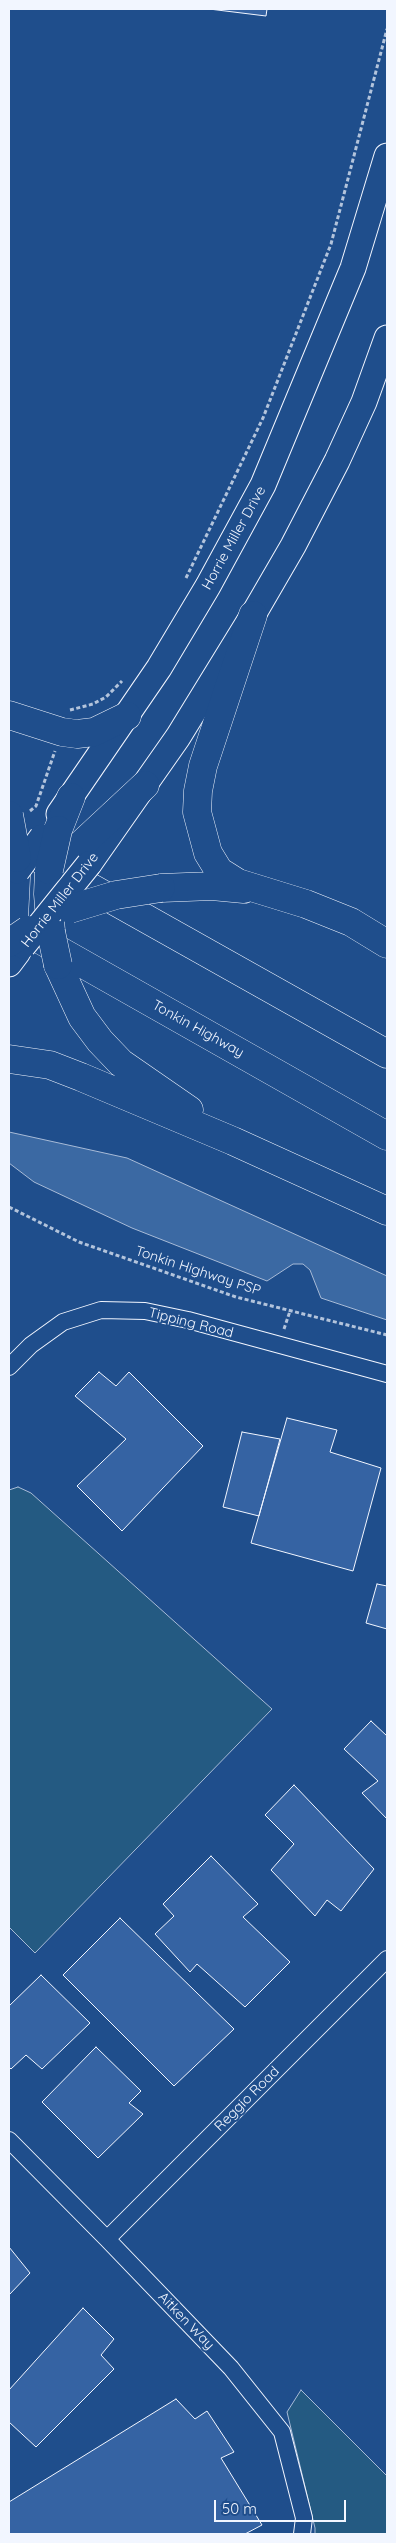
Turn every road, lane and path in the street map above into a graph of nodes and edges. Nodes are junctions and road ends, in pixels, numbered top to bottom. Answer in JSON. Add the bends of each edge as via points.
{"nodes":[{"id":1,"x":387,"y":29,"type":"edge"},
{"id":2,"x":387,"y":156,"type":"edge"},
{"id":3,"x":387,"y":338,"type":"edge"},
{"id":4,"x":182,"y":586,"type":"dead end"},
{"id":5,"x":253,"y":615,"type":"junction"},
{"id":6,"x":126,"y":676,"type":"dead end"},
{"id":7,"x":9,"y":716,"type":"edge"},
{"id":8,"x":67,"y":716,"type":"dead end"},
{"id":9,"x":126,"y":716,"type":"junction"},
{"id":10,"x":56,"y":748,"type":"dead end"},
{"id":11,"x":145,"y":785,"type":"joint"},
{"id":12,"x":71,"y":798,"type":"joint"},
{"id":13,"x":18,"y":814,"type":"edge"},
{"id":14,"x":54,"y":828,"type":"junction"},
{"id":15,"x":9,"y":842,"type":"edge"},
{"id":16,"x":90,"y":847,"type":"junction"},
{"id":17,"x":49,"y":874,"type":"junction"},
{"id":18,"x":260,"y":892,"type":"junction"},
{"id":19,"x":12,"y":895,"type":"edge"},
{"id":20,"x":47,"y":919,"type":"junction"},
{"id":21,"x":9,"y":935,"type":"edge"},
{"id":22,"x":9,"y":943,"type":"edge"},
{"id":23,"x":387,"y":944,"type":"edge"},
{"id":24,"x":9,"y":964,"type":"edge"},
{"id":25,"x":387,"y":1054,"type":"edge"},
{"id":26,"x":9,"y":1059,"type":"edge"},
{"id":27,"x":387,"y":1136,"type":"edge"},
{"id":28,"x":233,"y":1141,"type":"junction"},
{"id":29,"x":9,"y":1207,"type":"edge"},
{"id":30,"x":387,"y":1210,"type":"edge"},
{"id":31,"x":387,"y":1335,"type":"edge"},
{"id":32,"x":9,"y":1367,"type":"edge"},
{"id":33,"x":387,"y":1374,"type":"edge"},
{"id":34,"x":387,"y":1959,"type":"edge"},
{"id":35,"x":9,"y":2140,"type":"edge"},
{"id":36,"x":108,"y":2239,"type":"junction"},
{"id":37,"x":302,"y":2534,"type":"edge"}],
"edges":[{"from":1,"to":4,"type":"path","via":[[331,244],[263,418]]},
{"from":2,"to":9,"type":"main road","name":"Horrie Miller Drive","via":[[353,268],[263,486],[208,586]]},
{"from":3,"to":5,"type":"main road","via":[[364,402],[337,461]]},
{"from":5,"to":11,"type":"main road"},
{"from":5,"to":18,"type":"highway","via":[[203,766],[197,812],[208,853],[219,871]]},
{"from":6,"to":8,"type":"path","via":[[106,697],[93,704],[70,709]]},
{"from":7,"to":9,"type":"highway","via":[[77,734],[94,732]]},
{"from":9,"to":12,"type":"main road","name":"Horrie Miller Drive"},
{"from":10,"to":13,"type":"path","via":[[36,806]]},
{"from":11,"to":16,"type":"highway"},
{"from":12,"to":14,"type":"highway"},
{"from":13,"to":19,"type":"highway","bridge":true},
{"from":14,"to":17,"type":"highway","bridge":true},
{"from":14,"to":19,"type":"main road","bridge":true},
{"from":15,"to":25,"type":"highway"},
{"from":16,"to":17,"type":"highway"},
{"from":16,"to":20,"type":"main road","name":"Horrie Miller Drive","bridge":true},
{"from":17,"to":19,"type":"highway"},
{"from":17,"to":20,"type":"highway"},
{"from":18,"to":20,"type":"highway","bridge":true,"via":[[212,886],[140,890],[92,902]]},
{"from":18,"to":23,"type":"highway","via":[[306,904],[351,922]]},
{"from":19,"to":21,"type":"highway"},
{"from":19,"to":27,"type":"highway","name":"Tonkin Highway"},
{"from":20,"to":22,"type":"highway","bridge":true},
{"from":20,"to":24,"type":"main road","name":"Horrie Miller Drive","bridge":true},
{"from":20,"to":28,"type":"highway","bridge":true,"via":[[58,964],[75,1002],[100,1041],[121,1063]]},
{"from":26,"to":28,"type":"highway","via":[[50,1065]]},
{"from":28,"to":30,"type":"highway"},
{"from":29,"to":31,"type":"path","name":"Tonkin Highway PSP","via":[[79,1242],[236,1298]]},
{"from":32,"to":33,"type":"street","name":"Tipping Road","via":[[31,1345],[62,1322],[101,1310],[145,1311],[179,1318]]},
{"from":34,"to":36,"type":"street","name":"Reggio Road"},
{"from":35,"to":36,"type":"street","name":"Aitken Way"},
{"from":36,"to":37,"type":"street","name":"Aitken Way","via":[[230,2368],[282,2432],[304,2518]]}]}
